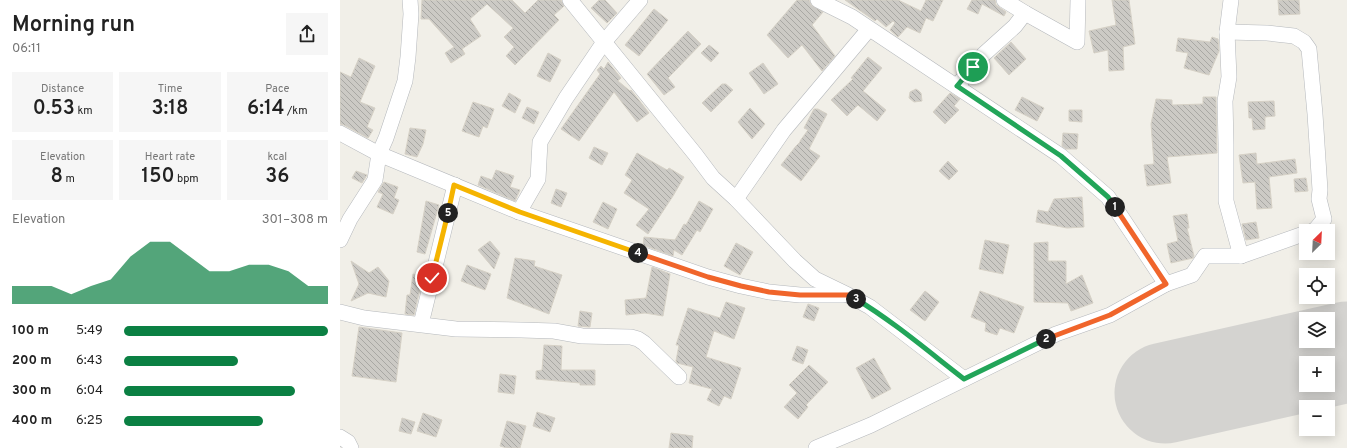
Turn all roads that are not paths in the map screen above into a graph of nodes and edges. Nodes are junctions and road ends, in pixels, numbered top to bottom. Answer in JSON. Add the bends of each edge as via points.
{"nodes":[{"id":1,"x":410,"y":0,"type":"edge"},
{"id":2,"x":570,"y":0,"type":"edge"},
{"id":3,"x":640,"y":0,"type":"edge"},
{"id":4,"x":818,"y":0,"type":"edge"},
{"id":5,"x":1004,"y":0,"type":"edge"},
{"id":6,"x":1078,"y":0,"type":"edge"},
{"id":7,"x":1231,"y":0,"type":"edge"},
{"id":8,"x":1024,"y":13,"type":"junction"},
{"id":9,"x":869,"y":29,"type":"junction"},
{"id":10,"x":1227,"y":32,"type":"junction"},
{"id":11,"x":604,"y":42,"type":"junction"},
{"id":12,"x":957,"y":86,"type":"junction"},
{"id":13,"x":340,"y":133,"type":"edge"},
{"id":14,"x":379,"y":154,"type":"junction"},
{"id":15,"x":454,"y":185,"type":"junction"},
{"id":16,"x":736,"y":199,"type":"junction"},
{"id":17,"x":520,"y":212,"type":"junction"},
{"id":18,"x":1320,"y":224,"type":"edge"},
{"id":19,"x":1299,"y":235,"type":"edge"},
{"id":20,"x":340,"y":240,"type":"edge"},
{"id":21,"x":1241,"y":256,"type":"junction"},
{"id":22,"x":1166,"y":284,"type":"junction"},
{"id":23,"x":848,"y":295,"type":"junction"},
{"id":24,"x":340,"y":312,"type":"edge"},
{"id":25,"x":421,"y":324,"type":"junction"},
{"id":26,"x":679,"y":377,"type":"dead end"},
{"id":27,"x":964,"y":379,"type":"junction"},
{"id":28,"x":340,"y":437,"type":"edge"},
{"id":29,"x":351,"y":448,"type":"edge"},
{"id":30,"x":816,"y":448,"type":"edge"}],
"edges":[{"from":1,"to":14,"type":"street","via":[[405,81]]},
{"from":2,"to":11,"type":"street"},
{"from":3,"to":11,"type":"street"},
{"from":4,"to":9,"type":"street","via":[[852,17]]},
{"from":5,"to":8,"type":"street"},
{"from":6,"to":8,"type":"street","via":[[1077,42]]},
{"from":7,"to":10,"type":"street"},
{"from":8,"to":12,"type":"street"},
{"from":9,"to":12,"type":"street"},
{"from":9,"to":16,"type":"street","via":[[784,130]]},
{"from":10,"to":18,"type":"street","via":[[1294,36],[1304,42],[1309,49],[1319,199],[1324,219]]},
{"from":10,"to":21,"type":"street","via":[[1229,77],[1224,101],[1226,201]]},
{"from":11,"to":16,"type":"street","via":[[713,178]]},
{"from":11,"to":17,"type":"street","via":[[540,142],[538,179]]},
{"from":12,"to":22,"type":"street","via":[[1061,156],[1108,197]]},
{"from":13,"to":14,"type":"street"},
{"from":14,"to":15,"type":"street"},
{"from":14,"to":20,"type":"street","via":[[375,180]]},
{"from":15,"to":17,"type":"street"},
{"from":15,"to":25,"type":"street"},
{"from":16,"to":23,"type":"street","via":[[815,279]]},
{"from":17,"to":23,"type":"street","via":[[660,261],[741,286],[800,295]]},
{"from":19,"to":21,"type":"street"},
{"from":21,"to":22,"type":"street","via":[[1205,256],[1192,275]]},
{"from":22,"to":27,"type":"street","via":[[1110,315],[1056,334]]},
{"from":23,"to":27,"type":"street","via":[[870,307]]},
{"from":24,"to":25,"type":"street","via":[[364,318]]},
{"from":25,"to":26,"type":"street","via":[[456,329],[541,330],[582,336],[631,337],[644,343]]},
{"from":27,"to":30,"type":"street","via":[[871,425]]},
{"from":28,"to":29,"type":"street","via":[[348,442]]}]}
